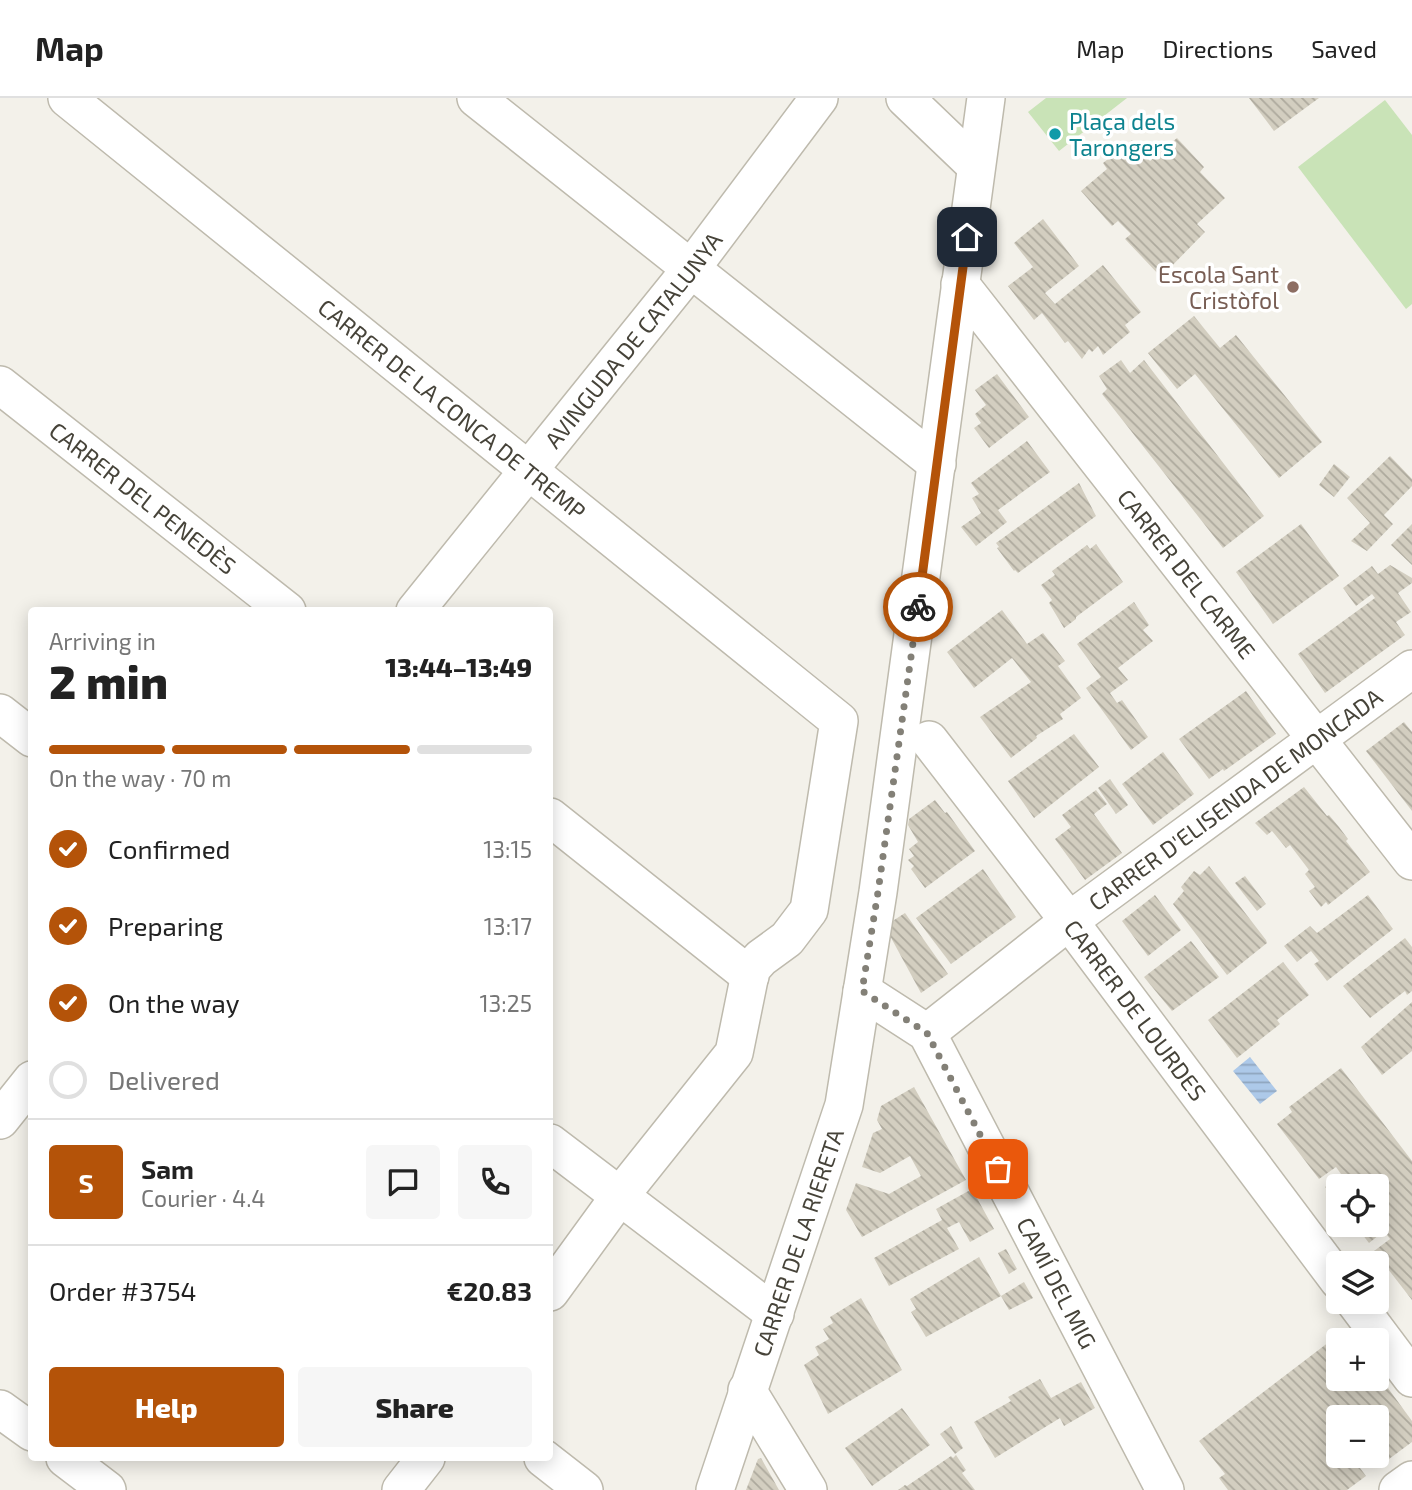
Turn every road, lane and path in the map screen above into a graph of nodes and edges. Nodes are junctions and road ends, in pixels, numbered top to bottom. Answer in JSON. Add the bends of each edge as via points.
{"nodes":[{"id":1,"x":67,"y":98,"type":"edge"},
{"id":2,"x":476,"y":98,"type":"edge"},
{"id":3,"x":819,"y":98,"type":"edge"},
{"id":4,"x":905,"y":98,"type":"edge"},
{"id":5,"x":986,"y":98,"type":"edge"},
{"id":6,"x":976,"y":166,"type":"junction"},
{"id":7,"x":690,"y":270,"type":"junction"},
{"id":8,"x":960,"y":284,"type":"junction"},
{"id":9,"x":0,"y":385,"type":"edge"},
{"id":10,"x":937,"y":464,"type":"junction"},
{"id":11,"x":527,"y":471,"type":"junction"},
{"id":12,"x":282,"y":607,"type":"edge"},
{"id":13,"x":418,"y":607,"type":"edge"},
{"id":14,"x":1412,"y":669,"type":"edge"},
{"id":15,"x":0,"y":713,"type":"edge"},
{"id":16,"x":28,"y":735,"type":"edge"},
{"id":17,"x":929,"y":740,"type":"dead end"},
{"id":18,"x":1318,"y":740,"type":"junction"},
{"id":19,"x":553,"y":819,"type":"edge"},
{"id":20,"x":1412,"y":862,"type":"edge"},
{"id":21,"x":1069,"y":921,"type":"junction"},
{"id":22,"x":750,"y":976,"type":"junction"},
{"id":23,"x":862,"y":991,"type":"junction"},
{"id":24,"x":927,"y":1033,"type":"junction"},
{"id":25,"x":20,"y":1077,"type":"edge"},
{"id":26,"x":0,"y":1120,"type":"edge"},
{"id":27,"x":553,"y":1145,"type":"edge"},
{"id":28,"x":619,"y":1197,"type":"junction"},
{"id":29,"x":1326,"y":1264,"type":"edge"},
{"id":30,"x":553,"y":1288,"type":"edge"},
{"id":31,"x":775,"y":1314,"type":"junction"},
{"id":32,"x":1363,"y":1314,"type":"edge"},
{"id":33,"x":1412,"y":1378,"type":"edge"},
{"id":34,"x":747,"y":1390,"type":"junction"},
{"id":35,"x":0,"y":1409,"type":"edge"},
{"id":36,"x":28,"y":1430,"type":"edge"},
{"id":37,"x":69,"y":1461,"type":"edge"},
{"id":38,"x":424,"y":1461,"type":"edge"},
{"id":39,"x":547,"y":1461,"type":"edge"},
{"id":40,"x":1412,"y":1480,"type":"edge"},
{"id":41,"x":107,"y":1490,"type":"edge"},
{"id":42,"x":401,"y":1490,"type":"edge"},
{"id":43,"x":584,"y":1490,"type":"edge"},
{"id":44,"x":715,"y":1490,"type":"edge"},
{"id":45,"x":808,"y":1490,"type":"edge"},
{"id":46,"x":1165,"y":1490,"type":"edge"},
{"id":47,"x":1398,"y":1490,"type":"edge"}],
"edges":[{"from":1,"to":11,"type":"street","name":"CARRER DE LA CONCA DE TREMP"},
{"from":2,"to":7,"type":"street"},
{"from":3,"to":7,"type":"street","name":"AVINGUDA DE CATALUNYA"},
{"from":4,"to":6,"type":"street"},
{"from":5,"to":6,"type":"street","name":"CARRER DE LA RIERETA"},
{"from":6,"to":8,"type":"street","name":"CARRER DE LA RIERETA"},
{"from":7,"to":10,"type":"street"},
{"from":7,"to":11,"type":"street","name":"AVINGUDA DE CATALUNYA"},
{"from":8,"to":10,"type":"street","name":"CARRER DE LA RIERETA"},
{"from":8,"to":18,"type":"street","name":"CARRER DEL CARME"},
{"from":9,"to":12,"type":"street","name":"CARRER DEL PENEDÈS"},
{"from":10,"to":23,"type":"street","name":"CARRER DE LA RIERETA"},
{"from":11,"to":13,"type":"street","name":"AVINGUDA DE CATALUNYA"},
{"from":11,"to":22,"type":"street","name":"CARRER DE LA CONCA DE TREMP","via":[[839,721],[809,910],[787,939],[751,969]]},
{"from":14,"to":18,"type":"street","name":"CARRER D'ELISENDA DE MONCADA"},
{"from":15,"to":16,"type":"street"},
{"from":17,"to":21,"type":"street","name":"CARRER DE LOURDES"},
{"from":18,"to":20,"type":"street","name":"CARRER DEL CARME"},
{"from":18,"to":21,"type":"street","name":"CARRER D'ELISENDA DE MONCADA"},
{"from":19,"to":22,"type":"street"},
{"from":21,"to":24,"type":"street","name":"CARRER D'ELISENDA DE MONCADA"},
{"from":21,"to":29,"type":"street","name":"CARRER DE LOURDES"},
{"from":22,"to":28,"type":"street","via":[[734,1054]]},
{"from":23,"to":24,"type":"street","name":"CAMÍ DEL MIG"},
{"from":23,"to":31,"type":"street","name":"CARRER DE LA RIERETA","via":[[844,1105]]},
{"from":24,"to":46,"type":"street","name":"CAMÍ DEL MIG"},
{"from":25,"to":26,"type":"street"},
{"from":27,"to":28,"type":"street"},
{"from":28,"to":30,"type":"street"},
{"from":28,"to":31,"type":"street"},
{"from":31,"to":34,"type":"street","name":"CARRER DE LA RIERETA"},
{"from":32,"to":33,"type":"street"},
{"from":34,"to":44,"type":"street","name":"CARRER DE LA RIERETA"},
{"from":34,"to":45,"type":"street"},
{"from":35,"to":36,"type":"street"},
{"from":37,"to":41,"type":"street"},
{"from":38,"to":42,"type":"street"},
{"from":39,"to":43,"type":"street"},
{"from":40,"to":47,"type":"street"}]}
